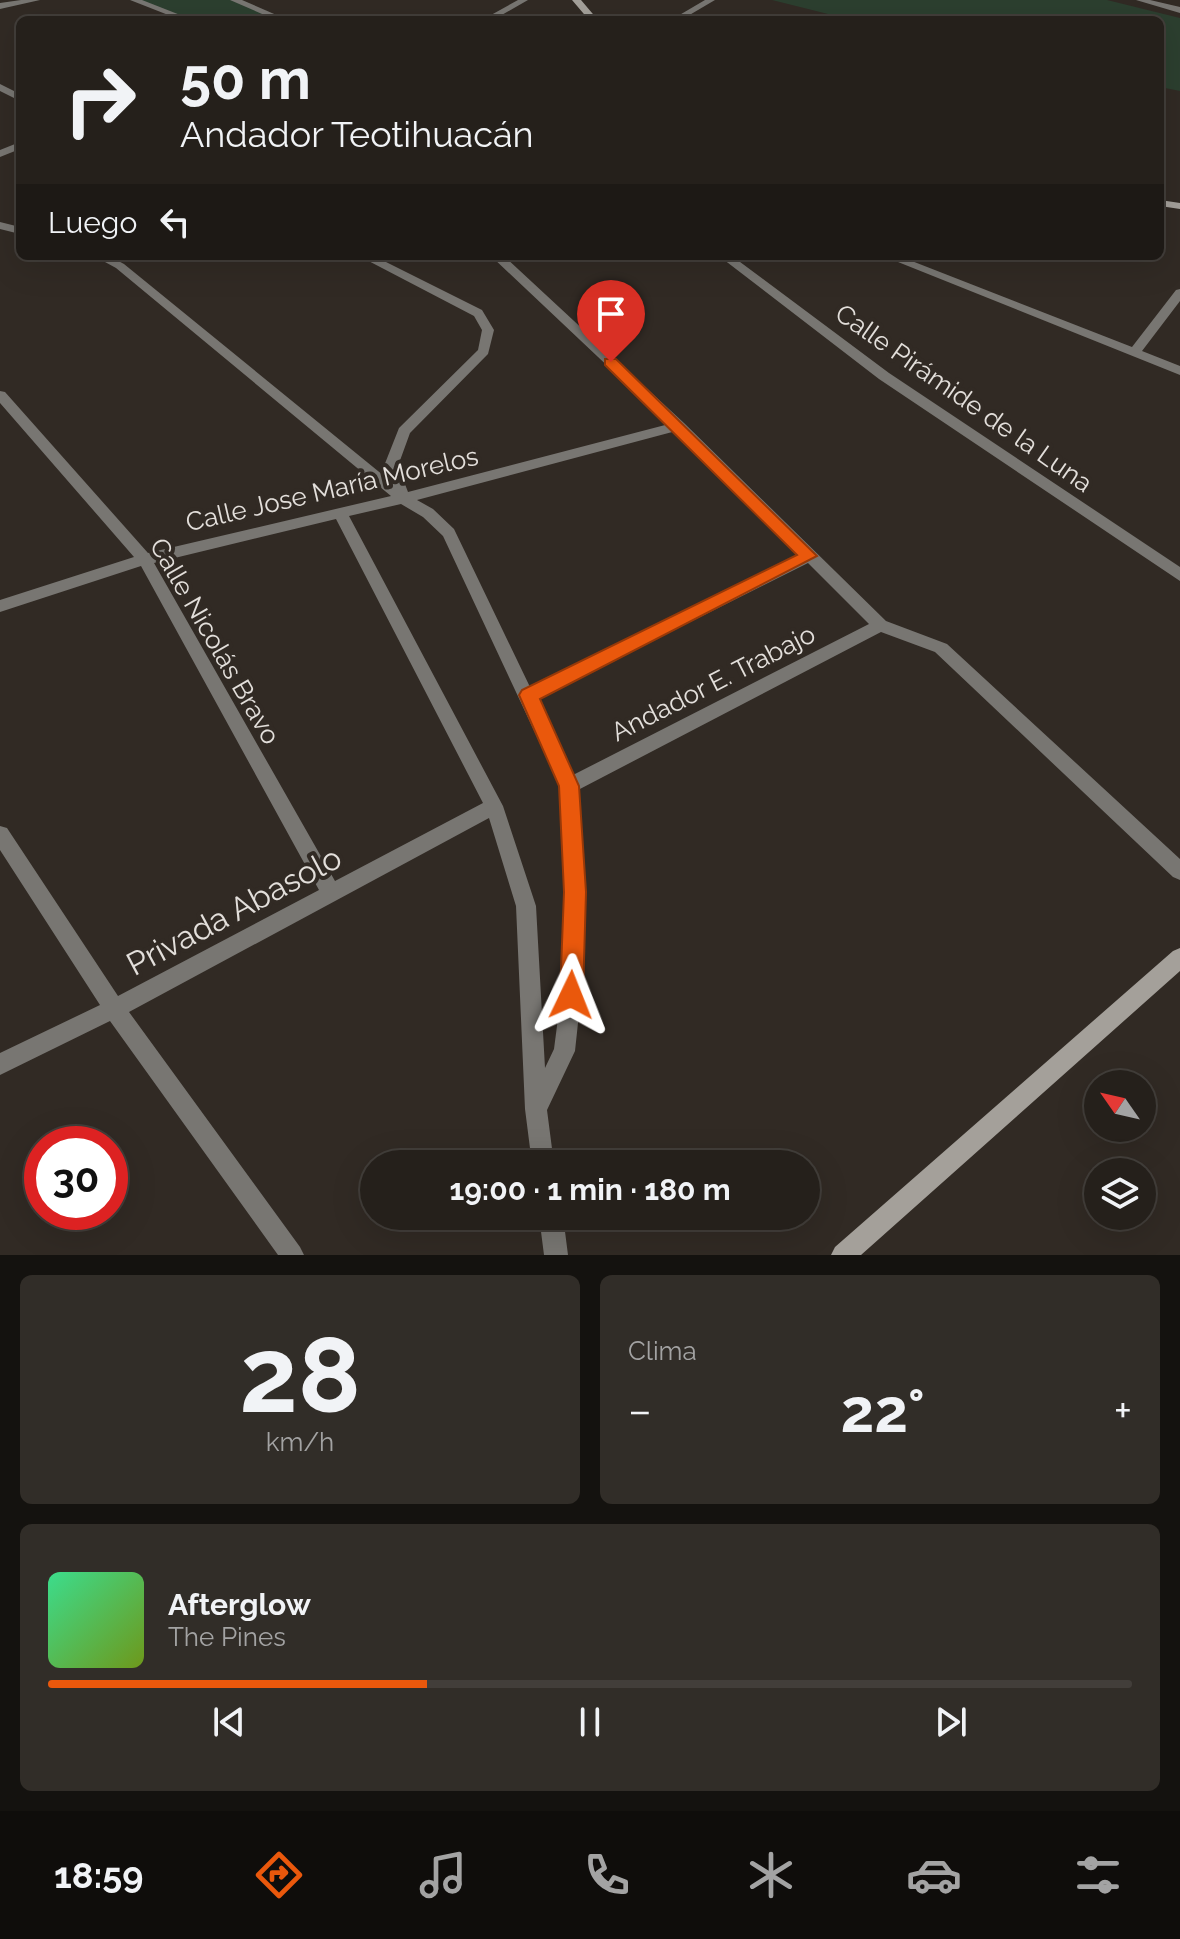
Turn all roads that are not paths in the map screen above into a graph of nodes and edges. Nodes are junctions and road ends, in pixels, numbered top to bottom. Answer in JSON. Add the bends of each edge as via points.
{"nodes":[{"id":1,"x":36,"y":0,"type":"edge"},
{"id":2,"x":134,"y":0,"type":"edge"},
{"id":3,"x":234,"y":0,"type":"edge"},
{"id":4,"x":524,"y":0,"type":"edge"},
{"id":5,"x":576,"y":0,"type":"edge"},
{"id":6,"x":711,"y":0,"type":"edge"},
{"id":7,"x":1140,"y":0,"type":"edge"},
{"id":8,"x":0,"y":6,"type":"edge"},
{"id":9,"x":1180,"y":10,"type":"edge"},
{"id":10,"x":178,"y":16,"type":"edge"},
{"id":11,"x":274,"y":16,"type":"edge"},
{"id":12,"x":494,"y":16,"type":"edge"},
{"id":13,"x":590,"y":16,"type":"edge"},
{"id":14,"x":682,"y":16,"type":"edge"},
{"id":15,"x":108,"y":260,"type":"edge"},
{"id":16,"x":373,"y":260,"type":"edge"},
{"id":17,"x":501,"y":260,"type":"edge"},
{"id":18,"x":730,"y":260,"type":"edge"},
{"id":19,"x":904,"y":260,"type":"edge"},
{"id":20,"x":1180,"y":293,"type":"edge"},
{"id":21,"x":1135,"y":352,"type":"junction"},
{"id":22,"x":1180,"y":371,"type":"edge"},
{"id":23,"x":0,"y":395,"type":"edge"},
{"id":24,"x":679,"y":426,"type":"junction"},
{"id":25,"x":403,"y":499,"type":"junction"},
{"id":26,"x":340,"y":513,"type":"junction"},
{"id":27,"x":809,"y":556,"type":"junction"},
{"id":28,"x":144,"y":558,"type":"junction"},
{"id":29,"x":1180,"y":575,"type":"edge"},
{"id":30,"x":0,"y":606,"type":"edge"},
{"id":31,"x":880,"y":625,"type":"junction"},
{"id":32,"x":529,"y":695,"type":"junction"},
{"id":33,"x":569,"y":786,"type":"junction"},
{"id":34,"x":494,"y":806,"type":"junction"},
{"id":35,"x":0,"y":834,"type":"edge"},
{"id":36,"x":1180,"y":871,"type":"edge"},
{"id":37,"x":331,"y":893,"type":"junction"},
{"id":38,"x":1180,"y":958,"type":"edge"},
{"id":39,"x":114,"y":1009,"type":"junction"},
{"id":40,"x":0,"y":1064,"type":"edge"},
{"id":41,"x":536,"y":1109,"type":"junction"},
{"id":42,"x":541,"y":1150,"type":"edge"},
{"id":43,"x":553,"y":1230,"type":"edge"},
{"id":44,"x":292,"y":1255,"type":"edge"},
{"id":45,"x":556,"y":1255,"type":"edge"},
{"id":46,"x":843,"y":1255,"type":"edge"}],
"edges":[{"from":1,"to":8,"type":"street"},
{"from":2,"to":10,"type":"street"},
{"from":3,"to":11,"type":"street"},
{"from":4,"to":12,"type":"street"},
{"from":5,"to":13,"type":"street"},
{"from":6,"to":14,"type":"street"},
{"from":7,"to":9,"type":"street"},
{"from":15,"to":25,"type":"street"},
{"from":16,"to":25,"type":"street","via":[[478,313],[490,335],[484,351],[404,431],[391,466]]},
{"from":17,"to":24,"type":"street"},
{"from":18,"to":29,"type":"street","name":"Calle Pirámide de la Luna","via":[[884,376]]},
{"from":19,"to":21,"type":"street"},
{"from":20,"to":21,"type":"street"},
{"from":21,"to":22,"type":"street"},
{"from":23,"to":28,"type":"street","name":"Calle Nicolás Bravo"},
{"from":24,"to":25,"type":"street","name":"Calle Jose María Morelos"},
{"from":24,"to":27,"type":"street"},
{"from":25,"to":26,"type":"street","name":"Calle Jose María Morelos"},
{"from":25,"to":32,"type":"street","via":[[449,533]]},
{"from":26,"to":28,"type":"street","name":"Calle Jose María Morelos"},
{"from":26,"to":34,"type":"street"},
{"from":27,"to":31,"type":"street"},
{"from":27,"to":32,"type":"street"},
{"from":28,"to":30,"type":"street","name":"Calle Jose María Morelos"},
{"from":28,"to":37,"type":"street","name":"Calle Nicolás Bravo"},
{"from":31,"to":33,"type":"street","name":"Andador E. Trabajo"},
{"from":31,"to":36,"type":"street","via":[[941,648]]},
{"from":32,"to":33,"type":"street"},
{"from":33,"to":41,"type":"street","via":[[575,892],[571,995],[564,1051]]},
{"from":34,"to":37,"type":"street","name":"Privada Abasolo"},
{"from":34,"to":41,"type":"street","via":[[526,906]]},
{"from":35,"to":39,"type":"street"},
{"from":37,"to":39,"type":"street","name":"Privada Abasolo"},
{"from":38,"to":46,"type":"street"},
{"from":39,"to":40,"type":"street","name":"Privada Abasolo"},
{"from":39,"to":44,"type":"street"},
{"from":41,"to":42,"type":"street"},
{"from":43,"to":45,"type":"street"}]}
